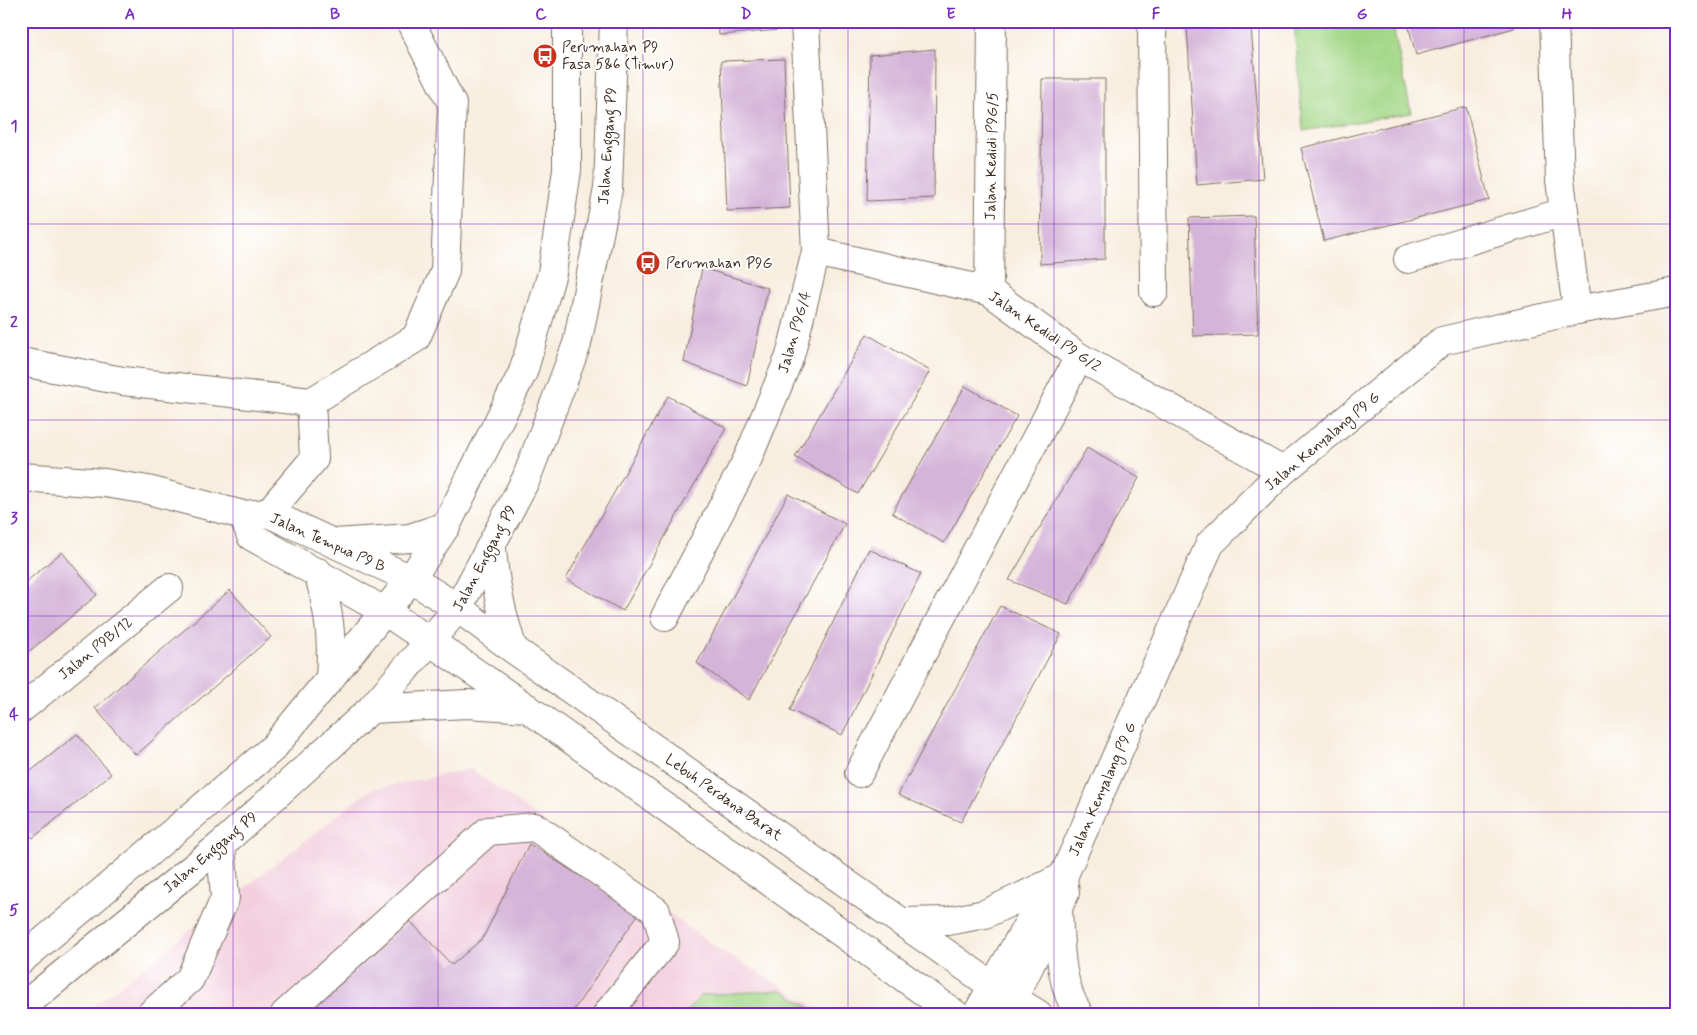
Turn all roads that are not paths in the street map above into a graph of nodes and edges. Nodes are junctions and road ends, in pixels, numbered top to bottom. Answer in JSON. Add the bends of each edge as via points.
{"nodes":[{"id":1,"x":410,"y":21,"type":"edge"},
{"id":2,"x":567,"y":21,"type":"edge"},
{"id":3,"x":614,"y":21,"type":"edge"},
{"id":4,"x":805,"y":21,"type":"edge"},
{"id":5,"x":992,"y":21,"type":"edge"},
{"id":6,"x":1152,"y":21,"type":"edge"},
{"id":7,"x":1554,"y":21,"type":"edge"},
{"id":8,"x":1564,"y":212,"type":"junction"},
{"id":9,"x":816,"y":252,"type":"junction"},
{"id":10,"x":1408,"y":259,"type":"dead end"},
{"id":11,"x":989,"y":292,"type":"junction"},
{"id":12,"x":1154,"y":292,"type":"dead end"},
{"id":13,"x":1676,"y":292,"type":"edge"},
{"id":14,"x":1577,"y":310,"type":"junction"},
{"id":15,"x":1079,"y":357,"type":"junction"},
{"id":16,"x":21,"y":362,"type":"edge"},
{"id":17,"x":311,"y":402,"type":"junction"},
{"id":18,"x":1283,"y":471,"type":"junction"},
{"id":19,"x":21,"y":476,"type":"edge"},
{"id":20,"x":256,"y":514,"type":"junction"},
{"id":21,"x":446,"y":526,"type":"junction"},
{"id":22,"x":335,"y":543,"type":"junction"},
{"id":23,"x":492,"y":548,"type":"junction"},
{"id":24,"x":318,"y":572,"type":"junction"},
{"id":25,"x":411,"y":579,"type":"junction"},
{"id":26,"x":170,"y":588,"type":"dead end"},
{"id":27,"x":458,"y":608,"type":"junction"},
{"id":28,"x":386,"y":612,"type":"junction"},
{"id":29,"x":665,"y":617,"type":"dead end"},
{"id":30,"x":431,"y":642,"type":"junction"},
{"id":31,"x":513,"y":649,"type":"junction"},
{"id":32,"x":330,"y":679,"type":"junction"},
{"id":33,"x":527,"y":708,"type":"junction"},
{"id":34,"x":21,"y":709,"type":"edge"},
{"id":35,"x":371,"y":709,"type":"junction"},
{"id":36,"x":859,"y":773,"type":"dead end"},
{"id":37,"x":221,"y":845,"type":"junction"},
{"id":38,"x":1057,"y":889,"type":"junction"},
{"id":39,"x":903,"y":922,"type":"junction"},
{"id":40,"x":21,"y":960,"type":"edge"},
{"id":41,"x":1005,"y":1000,"type":"edge"},
{"id":42,"x":21,"y":1008,"type":"edge"},
{"id":43,"x":151,"y":1014,"type":"edge"},
{"id":44,"x":284,"y":1014,"type":"edge"},
{"id":45,"x":606,"y":1014,"type":"edge"},
{"id":46,"x":955,"y":1014,"type":"edge"},
{"id":47,"x":977,"y":1014,"type":"edge"},
{"id":48,"x":1038,"y":1014,"type":"edge"},
{"id":49,"x":1079,"y":1014,"type":"edge"}],
"edges":[{"from":1,"to":17,"type":"street","via":[[452,104],[445,271],[416,338]]},
{"from":2,"to":21,"type":"street","via":[[567,170],[552,274],[523,372]]},
{"from":3,"to":23,"type":"street","name":"Jalan Enggang P9","via":[[608,189],[577,344],[526,479]]},
{"from":4,"to":9,"type":"street","name":"Jalan P9G/4"},
{"from":5,"to":11,"type":"street","name":"Jalan Kedidi P9G/5"},
{"from":6,"to":12,"type":"street"},
{"from":7,"to":8,"type":"street"},
{"from":8,"to":10,"type":"street"},
{"from":8,"to":14,"type":"street"},
{"from":9,"to":11,"type":"street","name":"Jalan Kedidi P9 G/2"},
{"from":9,"to":29,"type":"street","name":"Jalan P9G/4","via":[[790,356],[748,458]]},
{"from":11,"to":15,"type":"street","name":"Jalan Kedidi P9 G/2"},
{"from":13,"to":14,"type":"street","name":"Jalan Kenyalang P9 G"},
{"from":14,"to":18,"type":"street","name":"Jalan Kenyalang P9 G","via":[[1442,341]]},
{"from":15,"to":18,"type":"street","name":"Jalan Kedidi P9 G/2"},
{"from":15,"to":36,"type":"street"},
{"from":16,"to":17,"type":"street","via":[[123,381]]},
{"from":17,"to":20,"type":"street","via":[[314,459]]},
{"from":18,"to":38,"type":"street","name":"Jalan Kenyalang P9 G","via":[[1210,544]]},
{"from":19,"to":20,"type":"street","name":"Jalan Tempua P9 B","via":[[105,483]]},
{"from":20,"to":22,"type":"street","name":"Jalan Tempua P9 B"},
{"from":20,"to":24,"type":"street","name":"Jalan Tempua P9 B","via":[[251,536]]},
{"from":21,"to":22,"type":"street","via":[[410,538]]},
{"from":21,"to":25,"type":"street"},
{"from":22,"to":25,"type":"street","name":"Jalan Tempua P9 B"},
{"from":23,"to":27,"type":"street","name":"Jalan Enggang P9"},
{"from":23,"to":31,"type":"street","via":[[500,608]]},
{"from":24,"to":28,"type":"street","name":"Jalan Tempua P9 B"},
{"from":24,"to":32,"type":"street","via":[[329,610]]},
{"from":25,"to":27,"type":"street","name":"Lebuh Perdana Barat"},
{"from":25,"to":28,"type":"street"},
{"from":26,"to":34,"type":"street","name":"Jalan P9B/12"},
{"from":27,"to":30,"type":"street","name":"Jalan Enggang P9"},
{"from":27,"to":31,"type":"street","name":"Lebuh Perdana Barat"},
{"from":28,"to":30,"type":"street"},
{"from":28,"to":32,"type":"street"},
{"from":30,"to":33,"type":"street"},
{"from":30,"to":35,"type":"street","name":"Jalan Enggang P9"},
{"from":31,"to":39,"type":"street","name":"Lebuh Perdana Barat"},
{"from":32,"to":40,"type":"street","via":[[273,748]]},
{"from":33,"to":35,"type":"street","via":[[467,704]]},
{"from":33,"to":46,"type":"street"},
{"from":35,"to":37,"type":"street","name":"Jalan Enggang P9"},
{"from":37,"to":42,"type":"street","name":"Jalan Enggang P9"},
{"from":37,"to":43,"type":"street","via":[[225,898],[190,979]]},
{"from":38,"to":39,"type":"street","via":[[985,914],[948,921]]},
{"from":38,"to":41,"type":"street","name":"Jalan Kenyalang P9 G"},
{"from":38,"to":49,"type":"street","via":[[1063,972]]},
{"from":39,"to":41,"type":"street","name":"Lebuh Perdana Barat"},
{"from":41,"to":47,"type":"street","name":"Jalan Kenyalang P9 G"},
{"from":41,"to":48,"type":"street","name":"Lebuh Perdana Barat"},
{"from":44,"to":45,"type":"street","via":[[488,831],[535,827],[656,911],[665,942]]}]}
